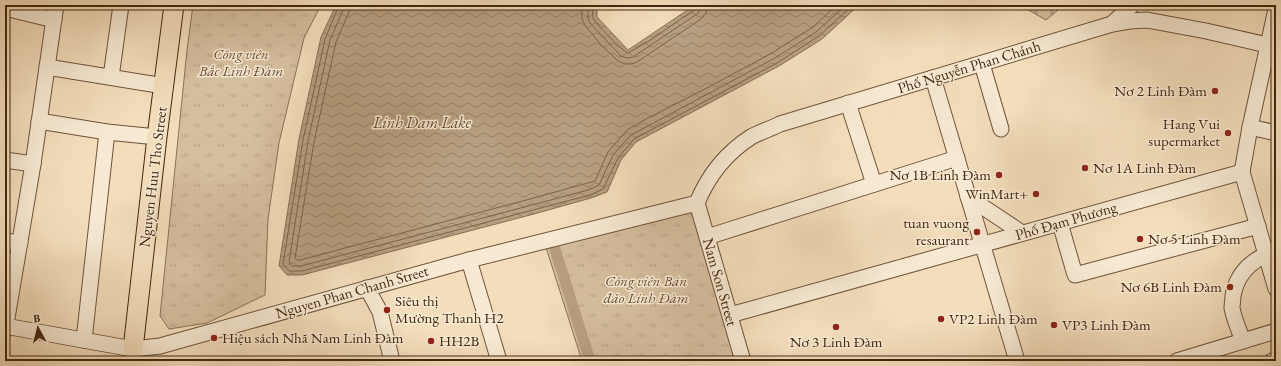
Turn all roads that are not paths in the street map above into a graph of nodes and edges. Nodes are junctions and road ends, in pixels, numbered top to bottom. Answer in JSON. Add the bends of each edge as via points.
{"nodes":[{"id":1,"x":56,"y":5,"type":"edge"},
{"id":2,"x":121,"y":5,"type":"edge"},
{"id":3,"x":174,"y":5,"type":"edge"},
{"id":4,"x":1132,"y":5,"type":"edge"},
{"id":5,"x":5,"y":8,"type":"edge"},
{"id":6,"x":1276,"y":9,"type":"edge"},
{"id":7,"x":54,"y":20,"type":"junction"},
{"id":8,"x":1112,"y":24,"type":"junction"},
{"id":9,"x":1272,"y":47,"type":"edge"},
{"id":10,"x":982,"y":64,"type":"junction"},
{"id":11,"x":47,"y":67,"type":"junction"},
{"id":12,"x":111,"y":77,"type":"junction"},
{"id":13,"x":933,"y":78,"type":"junction"},
{"id":14,"x":164,"y":86,"type":"junction"},
{"id":15,"x":848,"y":104,"type":"junction"},
{"id":16,"x":39,"y":121,"type":"junction"},
{"id":17,"x":1250,"y":127,"type":"junction"},
{"id":18,"x":1001,"y":129,"type":"dead end"},
{"id":19,"x":107,"y":132,"type":"junction"},
{"id":20,"x":1276,"y":133,"type":"edge"},
{"id":21,"x":157,"y":137,"type":"junction"},
{"id":22,"x":957,"y":158,"type":"junction"},
{"id":23,"x":5,"y":160,"type":"edge"},
{"id":24,"x":33,"y":164,"type":"junction"},
{"id":25,"x":1242,"y":172,"type":"junction"},
{"id":26,"x":874,"y":184,"type":"junction"},
{"id":27,"x":968,"y":197,"type":"junction"},
{"id":28,"x":697,"y":203,"type":"junction"},
{"id":29,"x":1060,"y":223,"type":"junction"},
{"id":30,"x":1258,"y":226,"type":"junction"},
{"id":31,"x":1022,"y":233,"type":"junction"},
{"id":32,"x":707,"y":237,"type":"junction"},
{"id":33,"x":5,"y":241,"type":"edge"},
{"id":34,"x":20,"y":243,"type":"junction"},
{"id":35,"x":982,"y":244,"type":"junction"},
{"id":36,"x":1271,"y":253,"type":"edge"},
{"id":37,"x":469,"y":260,"type":"junction"},
{"id":38,"x":367,"y":288,"type":"junction"},
{"id":39,"x":1276,"y":289,"type":"edge"},
{"id":40,"x":730,"y":314,"type":"junction"},
{"id":41,"x":5,"y":327,"type":"edge"},
{"id":42,"x":1276,"y":331,"type":"edge"},
{"id":43,"x":84,"y":340,"type":"junction"},
{"id":44,"x":1243,"y":341,"type":"junction"},
{"id":45,"x":133,"y":355,"type":"edge"},
{"id":46,"x":1276,"y":360,"type":"edge"},
{"id":47,"x":392,"y":361,"type":"edge"},
{"id":48,"x":499,"y":361,"type":"edge"},
{"id":49,"x":743,"y":361,"type":"edge"},
{"id":50,"x":1017,"y":361,"type":"edge"},
{"id":51,"x":1177,"y":361,"type":"edge"},
{"id":52,"x":1272,"y":361,"type":"edge"}],
"edges":[{"from":1,"to":7,"type":"street"},
{"from":2,"to":12,"type":"street"},
{"from":3,"to":14,"type":"main road","name":"Nguyen Huu Tho Street"},
{"from":4,"to":8,"type":"street"},
{"from":5,"to":7,"type":"street"},
{"from":6,"to":9,"type":"street"},
{"from":7,"to":11,"type":"street"},
{"from":8,"to":9,"type":"street","name":"Phố Nguyễn Phan Chánh","via":[[1147,20]]},
{"from":8,"to":10,"type":"street","name":"Phố Nguyễn Phan Chánh"},
{"from":9,"to":17,"type":"street"},
{"from":10,"to":13,"type":"street","name":"Phố Nguyễn Phan Chánh"},
{"from":10,"to":18,"type":"street"},
{"from":11,"to":12,"type":"street"},
{"from":11,"to":16,"type":"street"},
{"from":12,"to":14,"type":"street"},
{"from":13,"to":15,"type":"street","name":"Phố Nguyễn Phan Chánh"},
{"from":13,"to":22,"type":"street"},
{"from":14,"to":21,"type":"main road","name":"Nguyen Huu Tho Street"},
{"from":15,"to":26,"type":"street"},
{"from":15,"to":28,"type":"street","name":"Phố Nguyễn Phan Chánh","via":[[780,124],[752,137],[730,153],[714,171]]},
{"from":16,"to":19,"type":"street"},
{"from":16,"to":24,"type":"street"},
{"from":17,"to":20,"type":"street"},
{"from":17,"to":25,"type":"street"},
{"from":19,"to":21,"type":"street"},
{"from":19,"to":43,"type":"street"},
{"from":21,"to":45,"type":"main road","name":"Nguyen Huu Tho Street"},
{"from":22,"to":26,"type":"street"},
{"from":22,"to":27,"type":"street"},
{"from":23,"to":24,"type":"street"},
{"from":24,"to":34,"type":"street"},
{"from":25,"to":29,"type":"street","name":"Phố Đạm Phương"},
{"from":25,"to":30,"type":"street"},
{"from":26,"to":32,"type":"street"},
{"from":27,"to":31,"type":"street"},
{"from":27,"to":35,"type":"street"},
{"from":28,"to":32,"type":"street","name":"Nam Son Street"},
{"from":28,"to":37,"type":"street","name":"Nguyen Phan Chanh Street"},
{"from":29,"to":30,"type":"street","via":[[1075,276]]},
{"from":29,"to":31,"type":"street","name":"Phố Đạm Phương"},
{"from":30,"to":36,"type":"street"},
{"from":31,"to":35,"type":"street","name":"Phố Đạm Phương"},
{"from":32,"to":40,"type":"street","name":"Nam Son Street"},
{"from":33,"to":34,"type":"street"},
{"from":34,"to":41,"type":"street"},
{"from":35,"to":40,"type":"street","name":"Phố Đạm Phương"},
{"from":35,"to":50,"type":"street"},
{"from":36,"to":39,"type":"street"},
{"from":36,"to":44,"type":"street","via":[[1252,263],[1242,274],[1235,288],[1232,307]]},
{"from":37,"to":38,"type":"street","name":"Nguyen Phan Chanh Street"},
{"from":37,"to":48,"type":"street"},
{"from":38,"to":45,"type":"street","name":"Nguyen Phan Chanh Street"},
{"from":38,"to":47,"type":"street","via":[[380,312]]},
{"from":40,"to":49,"type":"street","name":"Nam Son Street"},
{"from":41,"to":43,"type":"street","name":"Nguyen Phan Chanh Street"},
{"from":42,"to":44,"type":"street"},
{"from":43,"to":45,"type":"street","name":"Nguyen Phan Chanh Street"},
{"from":44,"to":51,"type":"street"},
{"from":46,"to":52,"type":"street"}]}
